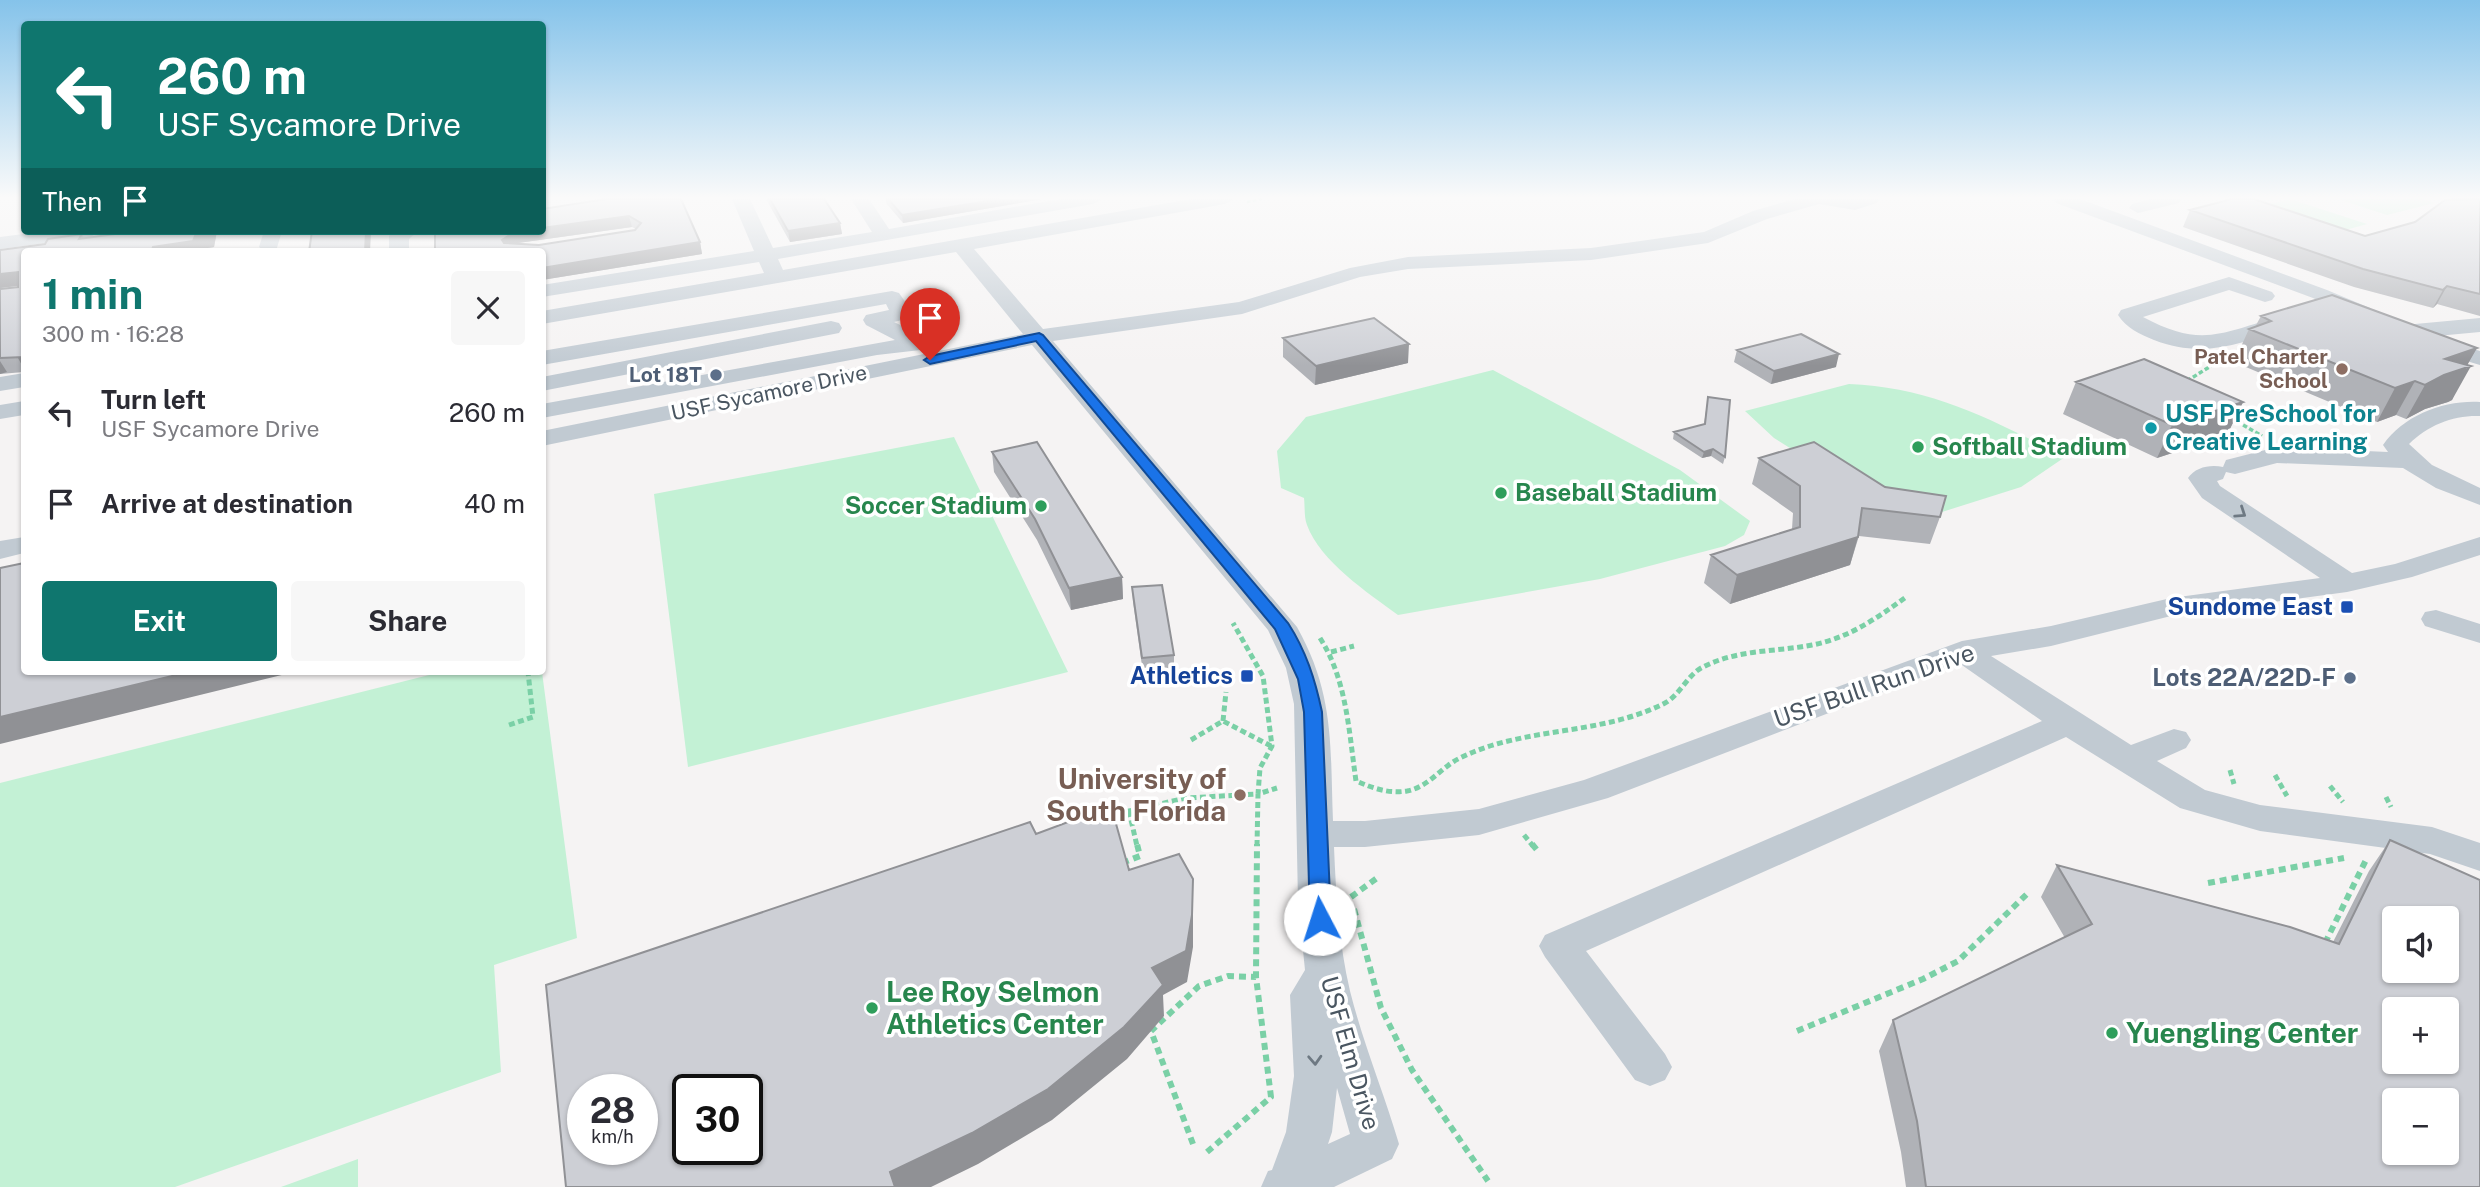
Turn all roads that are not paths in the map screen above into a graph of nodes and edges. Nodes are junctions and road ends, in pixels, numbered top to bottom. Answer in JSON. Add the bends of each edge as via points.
{"nodes":[{"id":1,"x":763,"y":254,"type":"edge"},
{"id":2,"x":765,"y":254,"type":"edge"},
{"id":3,"x":911,"y":254,"type":"edge"},
{"id":4,"x":968,"y":254,"type":"edge"},
{"id":5,"x":1583,"y":254,"type":"edge"},
{"id":6,"x":2210,"y":254,"type":"edge"},
{"id":7,"x":2248,"y":254,"type":"edge"},
{"id":8,"x":776,"y":277,"type":"junction"},
{"id":9,"x":546,"y":289,"type":"edge"},
{"id":10,"x":2340,"y":302,"type":"junction"},
{"id":11,"x":546,"y":317,"type":"edge"},
{"id":12,"x":2302,"y":317,"type":"edge"},
{"id":13,"x":874,"y":320,"type":"junction"},
{"id":14,"x":2480,"y":325,"type":"edge"},
{"id":15,"x":2394,"y":327,"type":"junction"},
{"id":16,"x":1039,"y":337,"type":"junction"},
{"id":17,"x":921,"y":344,"type":"junction"},
{"id":18,"x":965,"y":353,"type":"junction"},
{"id":19,"x":546,"y":357,"type":"edge"},
{"id":20,"x":2480,"y":358,"type":"edge"},
{"id":21,"x":21,"y":380,"type":"edge"},
{"id":22,"x":546,"y":383,"type":"edge"},
{"id":23,"x":0,"y":384,"type":"edge"},
{"id":24,"x":21,"y":408,"type":"edge"},
{"id":25,"x":2480,"y":409,"type":"edge"},
{"id":26,"x":546,"y":410,"type":"edge"},
{"id":27,"x":0,"y":412,"type":"edge"},
{"id":28,"x":546,"y":438,"type":"edge"},
{"id":29,"x":2407,"y":460,"type":"junction"},
{"id":30,"x":2480,"y":497,"type":"edge"},
{"id":31,"x":2480,"y":546,"type":"edge"},
{"id":32,"x":2347,"y":583,"type":"junction"},
{"id":33,"x":2435,"y":619,"type":"dead end"},
{"id":34,"x":2480,"y":634,"type":"edge"},
{"id":35,"x":1962,"y":651,"type":"junction"},
{"id":36,"x":2068,"y":723,"type":"junction"},
{"id":37,"x":2174,"y":740,"type":"dead end"},
{"id":38,"x":2131,"y":759,"type":"junction"},
{"id":39,"x":1316,"y":834,"type":"junction"},
{"id":40,"x":2480,"y":858,"type":"edge"},
{"id":41,"x":1326,"y":971,"type":"junction"},
{"id":42,"x":1650,"y":1067,"type":"dead end"},
{"id":43,"x":1287,"y":1186,"type":"edge"}],
"edges":[{"from":1,"to":9,"type":"street"},
{"from":2,"to":8,"type":"street"},
{"from":3,"to":8,"type":"street"},
{"from":4,"to":16,"type":"street","name":"USF Elm Drive"},
{"from":5,"to":16,"type":"street","name":"USF Sycamore Drive","via":[[1408,263],[1357,272],[1242,308]]},
{"from":6,"to":10,"type":"street","via":[[2267,281]]},
{"from":7,"to":10,"type":"street","via":[[2337,291]]},
{"from":8,"to":11,"type":"street"},
{"from":10,"to":12,"type":"street","via":[[2313,314],[2229,283],[2129,315],[2158,334],[2199,345]]},
{"from":10,"to":15,"type":"street"},
{"from":13,"to":17,"type":"street"},
{"from":13,"to":19,"type":"street","via":[[902,313],[892,297]]},
{"from":13,"to":22,"type":"street"},
{"from":14,"to":15,"type":"street"},
{"from":15,"to":20,"type":"street"},
{"from":16,"to":18,"type":"street","name":"USF Sycamore Drive"},
{"from":16,"to":39,"type":"street","name":"USF Elm Drive","via":[[1256,594],[1295,649],[1313,712]]},
{"from":17,"to":18,"type":"street"},
{"from":17,"to":26,"type":"street","via":[[877,348]]},
{"from":18,"to":28,"type":"street","name":"USF Sycamore Drive"},
{"from":21,"to":23,"type":"street"},
{"from":24,"to":27,"type":"street"},
{"from":25,"to":29,"type":"street","via":[[2460,408],[2408,433],[2396,445]]},
{"from":29,"to":30,"type":"street"},
{"from":29,"to":32,"type":"street","one_way":true,"via":[[2277,455],[2234,464],[2211,492]]},
{"from":31,"to":32,"type":"street","name":"USF Bull Run Drive"},
{"from":32,"to":35,"type":"street","name":"USF Bull Run Drive","via":[[2171,607],[2051,636]]},
{"from":33,"to":34,"type":"street"},
{"from":35,"to":36,"type":"street"},
{"from":35,"to":39,"type":"street","name":"USF Bull Run Drive","via":[[1595,789],[1533,807],[1434,828]]},
{"from":36,"to":38,"type":"street"},
{"from":36,"to":42,"type":"street","via":[[1559,946]]},
{"from":37,"to":38,"type":"street"},
{"from":38,"to":40,"type":"street","via":[[2193,799],[2260,818],[2432,841]]},
{"from":39,"to":41,"type":"street","name":"USF Elm Drive"},
{"from":41,"to":43,"type":"street","one_way":true,"via":[[1311,995],[1316,1076],[1309,1132]]},
{"from":41,"to":43,"type":"street","name":"USF Elm Drive","via":[[1376,1144]]}]}
